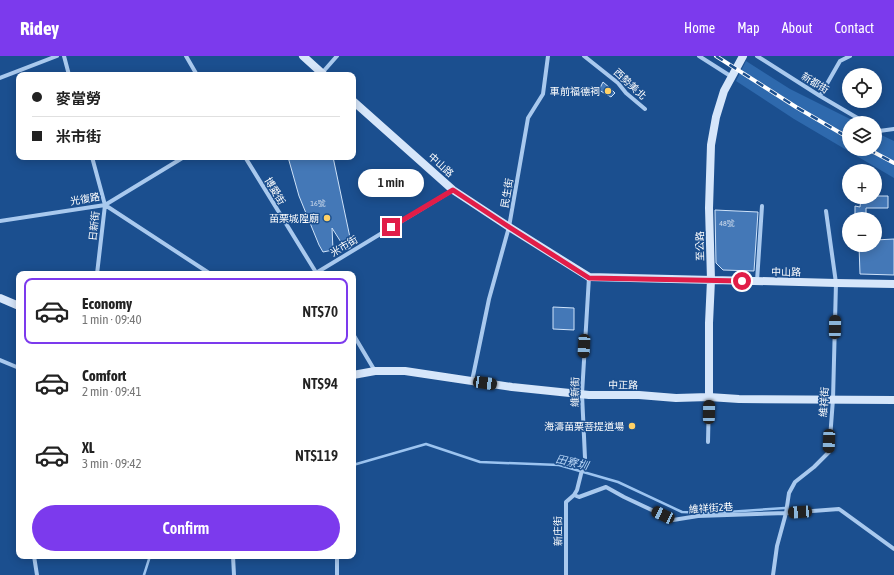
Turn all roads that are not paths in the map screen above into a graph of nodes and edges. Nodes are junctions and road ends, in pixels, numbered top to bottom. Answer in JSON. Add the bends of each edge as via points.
{"nodes":[{"id":1,"x":57,"y":56,"type":"edge"},
{"id":2,"x":64,"y":56,"type":"edge"},
{"id":3,"x":186,"y":56,"type":"edge"},
{"id":4,"x":302,"y":56,"type":"edge"},
{"id":5,"x":337,"y":56,"type":"edge"},
{"id":6,"x":548,"y":56,"type":"edge"},
{"id":7,"x":584,"y":56,"type":"edge"},
{"id":8,"x":699,"y":56,"type":"edge"},
{"id":9,"x":743,"y":56,"type":"edge"},
{"id":10,"x":757,"y":56,"type":"edge"},
{"id":11,"x":850,"y":56,"type":"edge"},
{"id":12,"x":68,"y":72,"type":"edge"},
{"id":13,"x":195,"y":72,"type":"edge"},
{"id":14,"x":319,"y":72,"type":"edge"},
{"id":15,"x":323,"y":72,"type":"edge"},
{"id":16,"x":732,"y":77,"type":"junction"},
{"id":17,"x":0,"y":78,"type":"edge"},
{"id":18,"x":820,"y":96,"type":"junction"},
{"id":19,"x":356,"y":104,"type":"edge"},
{"id":20,"x":645,"y":109,"type":"dead end"},
{"id":21,"x":854,"y":116,"type":"edge"},
{"id":22,"x":894,"y":129,"type":"edge"},
{"id":23,"x":882,"y":130,"type":"edge"},
{"id":24,"x":93,"y":160,"type":"edge"},
{"id":25,"x":179,"y":160,"type":"edge"},
{"id":26,"x":247,"y":160,"type":"edge"},
{"id":27,"x":453,"y":190,"type":"junction"},
{"id":28,"x":105,"y":205,"type":"junction"},
{"id":29,"x":762,"y":206,"type":"dead end"},
{"id":30,"x":826,"y":211,"type":"dead end"},
{"id":31,"x":0,"y":221,"type":"edge"},
{"id":32,"x":509,"y":227,"type":"junction"},
{"id":33,"x":97,"y":271,"type":"edge"},
{"id":34,"x":206,"y":271,"type":"edge"},
{"id":35,"x":315,"y":271,"type":"edge"},
{"id":36,"x":319,"y":271,"type":"edge"},
{"id":37,"x":589,"y":278,"type":"junction"},
{"id":38,"x":711,"y":280,"type":"junction"},
{"id":39,"x":757,"y":281,"type":"junction"},
{"id":40,"x":836,"y":283,"type":"junction"},
{"id":41,"x":894,"y":284,"type":"edge"},
{"id":42,"x":0,"y":298,"type":"edge"},
{"id":43,"x":16,"y":305,"type":"edge"},
{"id":44,"x":356,"y":339,"type":"edge"},
{"id":45,"x":0,"y":360,"type":"edge"},
{"id":46,"x":16,"y":367,"type":"edge"},
{"id":47,"x":376,"y":371,"type":"junction"},
{"id":48,"x":356,"y":374,"type":"edge"},
{"id":49,"x":472,"y":382,"type":"junction"},
{"id":50,"x":582,"y":394,"type":"junction"},
{"id":51,"x":709,"y":397,"type":"junction"},
{"id":52,"x":833,"y":399,"type":"junction"},
{"id":53,"x":894,"y":400,"type":"edge"},
{"id":54,"x":708,"y":442,"type":"dead end"},
{"id":55,"x":577,"y":490,"type":"joint"},
{"id":56,"x":574,"y":495,"type":"junction"},
{"id":57,"x":786,"y":513,"type":"junction"},
{"id":58,"x":894,"y":549,"type":"edge"},
{"id":59,"x":34,"y":559,"type":"edge"},
{"id":60,"x":233,"y":559,"type":"edge"},
{"id":61,"x":337,"y":559,"type":"edge"},
{"id":62,"x":37,"y":575,"type":"edge"},
{"id":63,"x":234,"y":575,"type":"edge"},
{"id":64,"x":337,"y":575,"type":"edge"},
{"id":65,"x":566,"y":575,"type":"edge"},
{"id":66,"x":772,"y":575,"type":"edge"}],
"edges":[{"from":1,"to":17,"type":"street"},
{"from":2,"to":12,"type":"street"},
{"from":3,"to":13,"type":"street"},
{"from":4,"to":14,"type":"street"},
{"from":5,"to":15,"type":"street"},
{"from":6,"to":32,"type":"street","name":"民生街","via":[[543,94],[528,118]]},
{"from":7,"to":20,"type":"street","name":"西勢美北","via":[[618,82],[626,93]]},
{"from":8,"to":16,"type":"street"},
{"from":9,"to":16,"type":"street","name":"至公路"},
{"from":10,"to":18,"type":"street","name":"新都街"},
{"from":11,"to":18,"type":"street","via":[[840,61]]},
{"from":16,"to":38,"type":"street","name":"至公路","via":[[724,91],[711,145]]},
{"from":18,"to":21,"type":"street","name":"新都街"},
{"from":19,"to":27,"type":"street","name":"中山路"},
{"from":22,"to":23,"type":"street"},
{"from":24,"to":28,"type":"street","name":"日新街"},
{"from":25,"to":28,"type":"street","name":"光復路"},
{"from":26,"to":35,"type":"street","name":"博愛街"},
{"from":27,"to":32,"type":"street","name":"中山路"},
{"from":27,"to":36,"type":"street","name":"米市街"},
{"from":28,"to":31,"type":"street","name":"光復路"},
{"from":28,"to":33,"type":"street","name":"日新街"},
{"from":28,"to":34,"type":"street"},
{"from":29,"to":39,"type":"street"},
{"from":30,"to":40,"type":"street","name":"維祥街"},
{"from":32,"to":37,"type":"street","name":"中山路"},
{"from":32,"to":49,"type":"street","name":"民生街","via":[[489,299]]},
{"from":37,"to":38,"type":"street","name":"中山路"},
{"from":37,"to":50,"type":"street","name":"維新街"},
{"from":38,"to":39,"type":"street","name":"中山路"},
{"from":38,"to":51,"type":"street","name":"至公路"},
{"from":39,"to":40,"type":"street","name":"中山路"},
{"from":40,"to":41,"type":"street","name":"中山路"},
{"from":40,"to":52,"type":"street","name":"維祥街"},
{"from":42,"to":43,"type":"street"},
{"from":44,"to":47,"type":"street"},
{"from":45,"to":46,"type":"street"},
{"from":47,"to":48,"type":"street","name":"中正路"},
{"from":47,"to":49,"type":"street","name":"中正路","via":[[405,371]]},
{"from":49,"to":50,"type":"street","name":"中正路"},
{"from":50,"to":51,"type":"street","name":"中正路"},
{"from":50,"to":55,"type":"street","name":"維新街","via":[[585,458]]},
{"from":51,"to":52,"type":"street","name":"中正路"},
{"from":51,"to":54,"type":"street","name":"至公路"},
{"from":52,"to":53,"type":"street","name":"中正路"},
{"from":52,"to":57,"type":"street","name":"維祥街","via":[[828,452],[795,482],[789,493]]},
{"from":55,"to":56,"type":"street","name":"新庄街"},
{"from":56,"to":57,"type":"street","name":"維祥街2巷","via":[[579,497],[606,487],[673,520],[698,516]]},
{"from":56,"to":65,"type":"street","name":"新庄街","via":[[566,502]]},
{"from":57,"to":58,"type":"street","name":"維祥街2巷","via":[[839,510]]},
{"from":57,"to":66,"type":"street","name":"維祥街"},
{"from":59,"to":62,"type":"street"},
{"from":60,"to":63,"type":"street"},
{"from":61,"to":64,"type":"street"}]}
